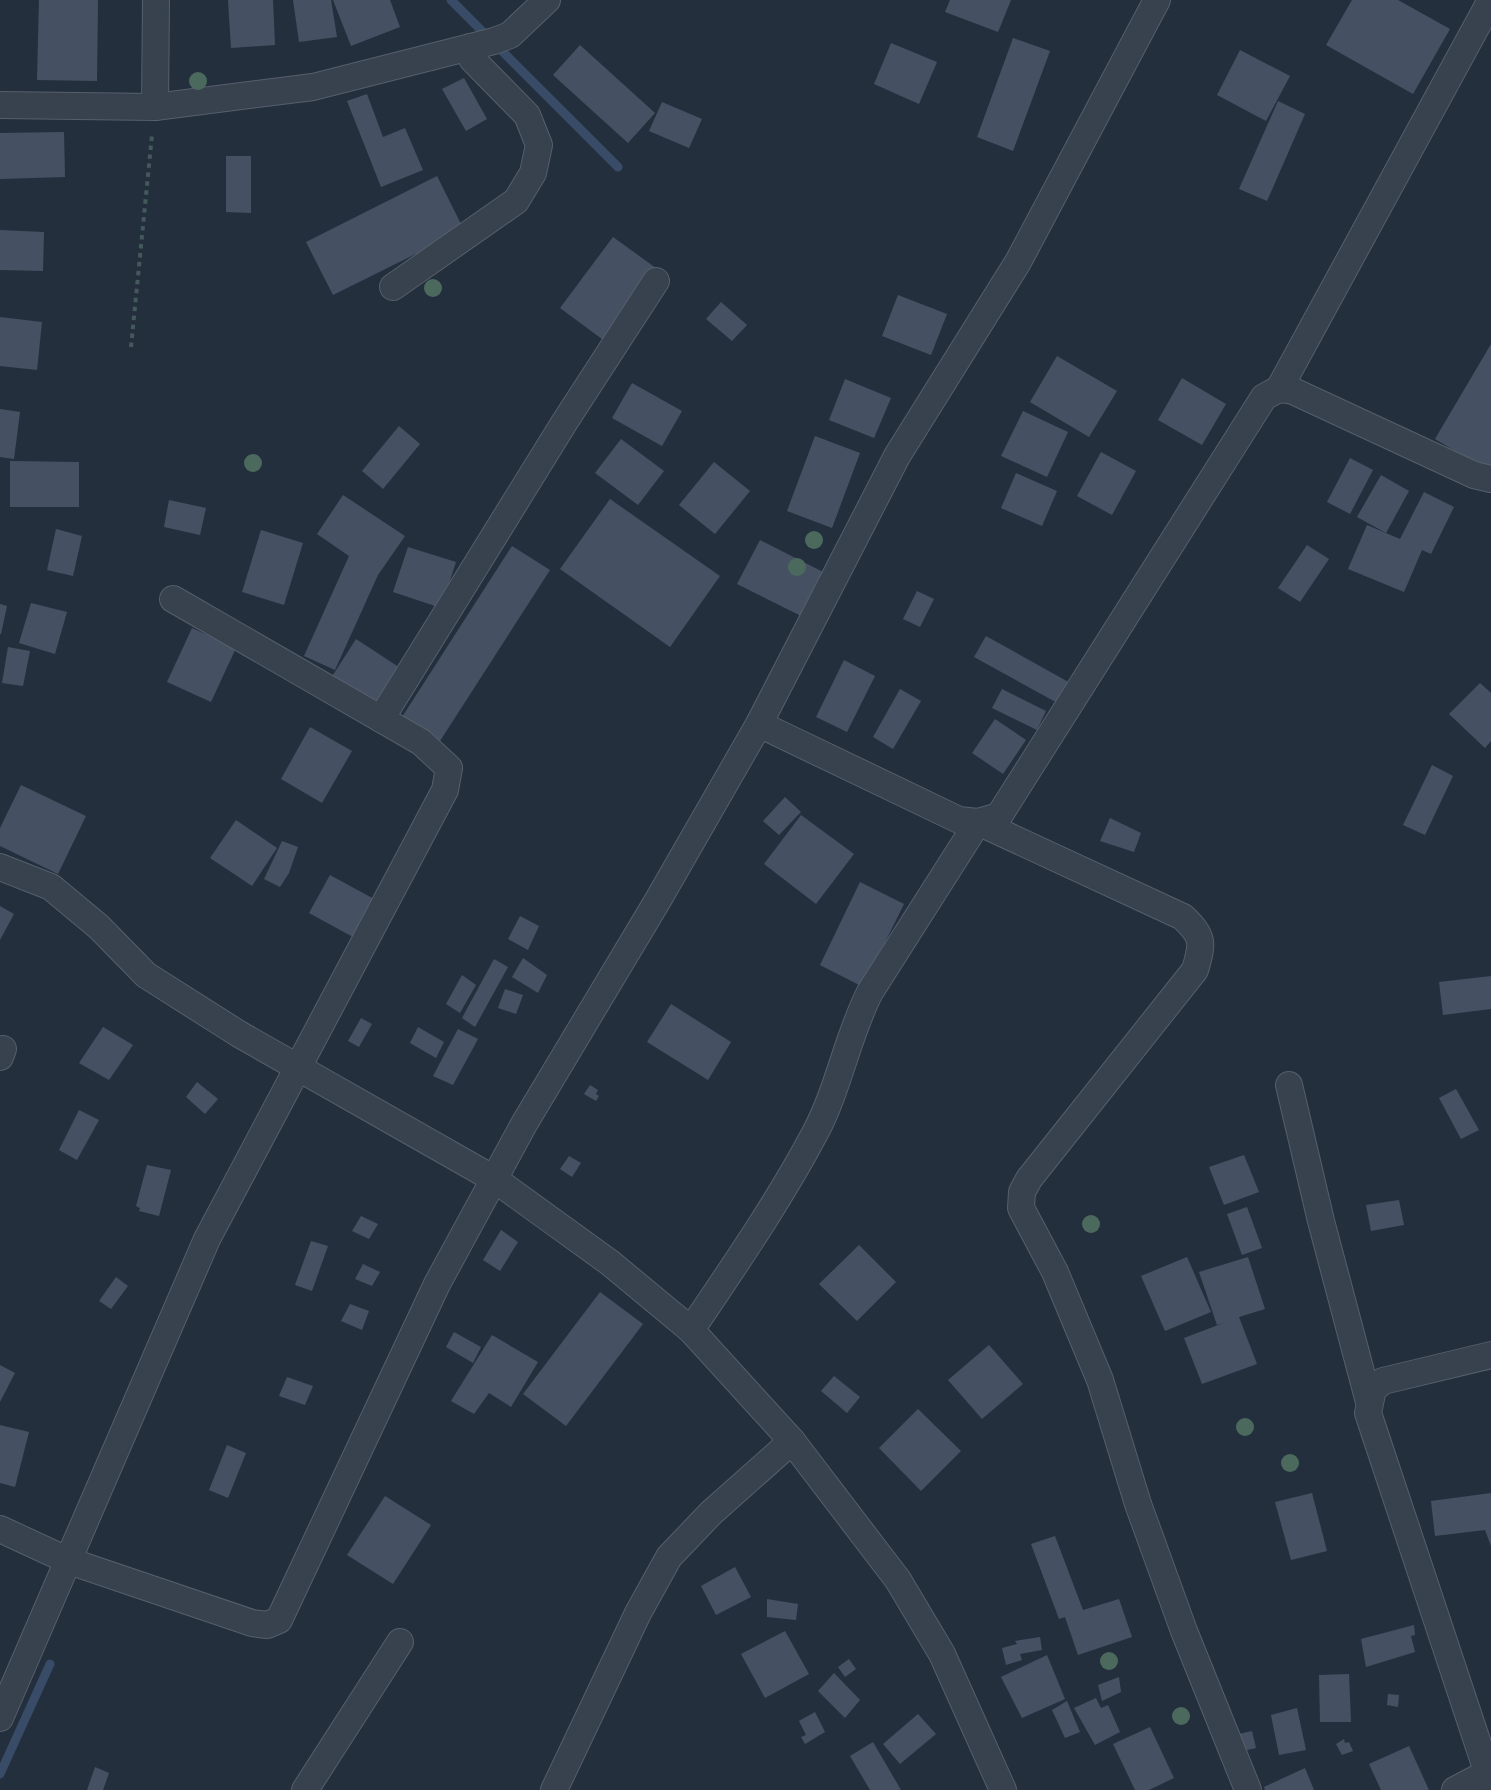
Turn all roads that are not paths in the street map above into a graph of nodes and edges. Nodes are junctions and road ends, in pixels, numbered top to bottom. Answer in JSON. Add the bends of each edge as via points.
{"nodes":[{"id":1,"x":156,"y":0,"type":"edge"},
{"id":2,"x":547,"y":0,"type":"edge"},
{"id":3,"x":1157,"y":0,"type":"edge"},
{"id":4,"x":1491,"y":0,"type":"edge"},
{"id":5,"x":470,"y":47,"type":"junction"},
{"id":6,"x":0,"y":105,"type":"edge"},
{"id":7,"x":155,"y":107,"type":"junction"},
{"id":8,"x":656,"y":281,"type":"dead end"},
{"id":9,"x":393,"y":287,"type":"dead end"},
{"id":10,"x":1279,"y":389,"type":"junction"},
{"id":11,"x":1491,"y":478,"type":"edge"},
{"id":12,"x":173,"y":599,"type":"dead end"},
{"id":13,"x":381,"y":719,"type":"junction"},
{"id":14,"x":759,"y":724,"type":"junction"},
{"id":15,"x":978,"y":822,"type":"junction"},
{"id":16,"x":0,"y":867,"type":"edge"},
{"id":17,"x":299,"y":1069,"type":"junction"},
{"id":18,"x":1289,"y":1085,"type":"dead end"},
{"id":19,"x":494,"y":1179,"type":"junction"},
{"id":20,"x":691,"y":1330,"type":"junction"},
{"id":21,"x":1491,"y":1355,"type":"edge"},
{"id":22,"x":1369,"y":1402,"type":"junction"},
{"id":23,"x":792,"y":1441,"type":"junction"},
{"id":24,"x":0,"y":1529,"type":"edge"},
{"id":25,"x":69,"y":1561,"type":"junction"},
{"id":26,"x":400,"y":1642,"type":"dead end"},
{"id":27,"x":0,"y":1718,"type":"edge"},
{"id":28,"x":1490,"y":1776,"type":"edge"},
{"id":29,"x":305,"y":1790,"type":"edge"},
{"id":30,"x":554,"y":1790,"type":"edge"},
{"id":31,"x":1003,"y":1790,"type":"edge"},
{"id":32,"x":1248,"y":1790,"type":"edge"},
{"id":33,"x":1455,"y":1790,"type":"edge"}],
"edges":[{"from":1,"to":7,"type":"street"},
{"from":2,"to":5,"type":"street","via":[[510,35]]},
{"from":3,"to":14,"type":"street","via":[[1018,262],[897,456]]},
{"from":4,"to":10,"type":"street"},
{"from":5,"to":7,"type":"street","via":[[313,87]]},
{"from":5,"to":9,"type":"street","via":[[472,59],[527,115],[539,145],[533,173],[516,201]]},
{"from":6,"to":7,"type":"street"},
{"from":8,"to":13,"type":"street"},
{"from":10,"to":11,"type":"street","via":[[1293,391],[1473,475]]},
{"from":10,"to":15,"type":"street","via":[[1264,397],[1014,796],[999,816]]},
{"from":12,"to":13,"type":"street"},
{"from":13,"to":17,"type":"street","via":[[421,742],[449,768],[445,790]]},
{"from":14,"to":15,"type":"street","via":[[959,820]]},
{"from":14,"to":19,"type":"street"},
{"from":15,"to":20,"type":"street","via":[[870,992],[815,1132],[746,1249]]},
{"from":15,"to":32,"type":"street","via":[[1183,917],[1198,931],[1202,947],[1195,970],[1029,1179],[1022,1192],[1021,1208],[1055,1272],[1100,1380],[1138,1504]]},
{"from":16,"to":17,"type":"street","via":[[51,887],[99,927],[146,975]]},
{"from":17,"to":19,"type":"street"},
{"from":17,"to":25,"type":"street","via":[[207,1239]]},
{"from":18,"to":22,"type":"street"},
{"from":19,"to":20,"type":"street","via":[[609,1262]]},
{"from":19,"to":25,"type":"street","via":[[436,1284],[279,1620],[267,1625],[252,1623]]},
{"from":20,"to":23,"type":"street"},
{"from":21,"to":22,"type":"street","via":[[1383,1381],[1373,1389]]},
{"from":22,"to":28,"type":"street","via":[[1368,1413]]},
{"from":23,"to":30,"type":"street","via":[[711,1513],[669,1557],[647,1593]]},
{"from":23,"to":31,"type":"street","via":[[898,1580],[942,1654]]},
{"from":24,"to":25,"type":"street"},
{"from":25,"to":27,"type":"street"},
{"from":26,"to":29,"type":"street"},
{"from":28,"to":33,"type":"street"}]}
